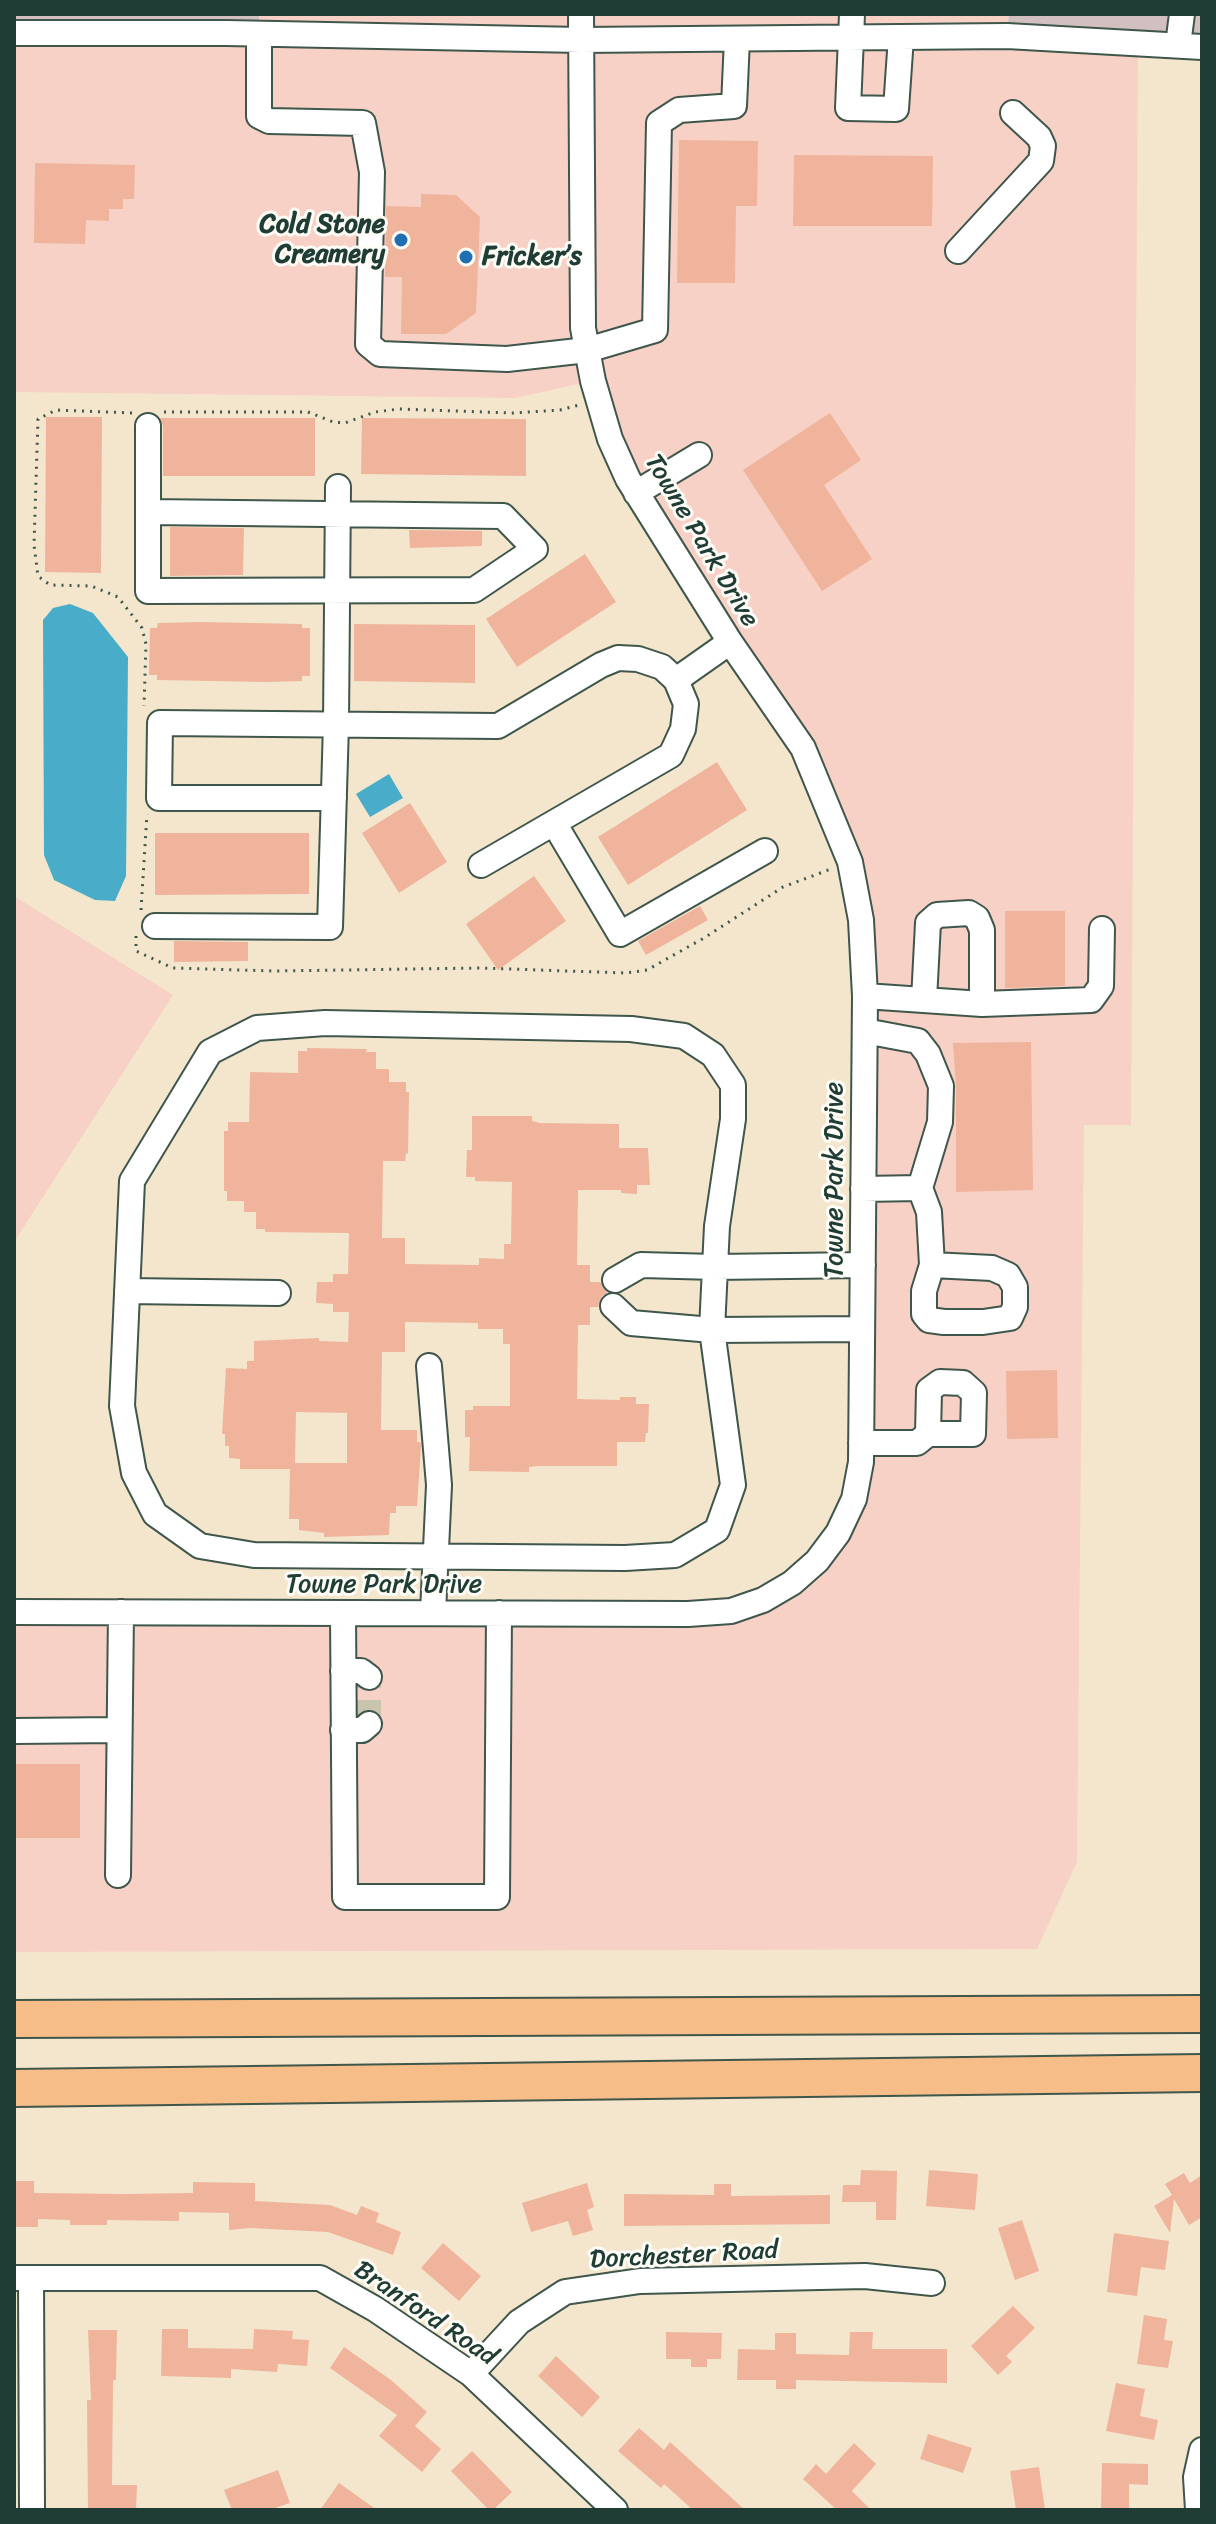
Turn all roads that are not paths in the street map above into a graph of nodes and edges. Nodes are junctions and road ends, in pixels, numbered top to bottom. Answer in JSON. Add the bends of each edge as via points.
{"nodes":[{"id":1,"x":581,"y":14,"type":"edge"},
{"id":2,"x":1182,"y":14,"type":"edge"},
{"id":3,"x":226,"y":24,"type":"edge"},
{"id":4,"x":997,"y":25,"type":"edge"},
{"id":5,"x":852,"y":26,"type":"edge"},
{"id":6,"x":14,"y":33,"type":"edge"},
{"id":7,"x":259,"y":34,"type":"junction"},
{"id":8,"x":901,"y":37,"type":"junction"},
{"id":9,"x":737,"y":39,"type":"junction"},
{"id":10,"x":581,"y":40,"type":"junction"},
{"id":11,"x":1190,"y":46,"type":"edge"},
{"id":12,"x":1013,"y":113,"type":"dead end"},
{"id":13,"x":958,"y":251,"type":"dead end"},
{"id":14,"x":587,"y":350,"type":"junction"},
{"id":15,"x":148,"y":426,"type":"dead end"},
{"id":16,"x":699,"y":455,"type":"dead end"},
{"id":17,"x":338,"y":487,"type":"dead end"},
{"id":18,"x":636,"y":493,"type":"junction"},
{"id":19,"x":148,"y":512,"type":"junction"},
{"id":20,"x":338,"y":514,"type":"junction"},
{"id":21,"x":337,"y":589,"type":"junction"},
{"id":22,"x":730,"y":642,"type":"junction"},
{"id":23,"x":676,"y":680,"type":"junction"},
{"id":24,"x":336,"y":724,"type":"junction"},
{"id":25,"x":334,"y":798,"type":"junction"},
{"id":26,"x":554,"y":823,"type":"junction"},
{"id":27,"x":765,"y":851,"type":"dead end"},
{"id":28,"x":481,"y":865,"type":"dead end"},
{"id":29,"x":155,"y":926,"type":"dead end"},
{"id":30,"x":1102,"y":929,"type":"dead end"},
{"id":31,"x":865,"y":996,"type":"junction"},
{"id":32,"x":924,"y":1000,"type":"junction"},
{"id":33,"x":982,"y":1004,"type":"junction"},
{"id":34,"x":865,"y":1031,"type":"junction"},
{"id":35,"x":920,"y":1188,"type":"junction"},
{"id":36,"x":863,"y":1189,"type":"junction"},
{"id":37,"x":863,"y":1265,"type":"junction"},
{"id":38,"x":932,"y":1265,"type":"dead end"},
{"id":39,"x":715,"y":1267,"type":"junction"},
{"id":40,"x":615,"y":1280,"type":"dead end"},
{"id":41,"x":127,"y":1291,"type":"junction"},
{"id":42,"x":278,"y":1293,"type":"dead end"},
{"id":43,"x":613,"y":1306,"type":"dead end"},
{"id":44,"x":862,"y":1329,"type":"junction"},
{"id":45,"x":712,"y":1330,"type":"junction"},
{"id":46,"x":429,"y":1366,"type":"dead end"},
{"id":47,"x":928,"y":1434,"type":"dead end"},
{"id":48,"x":861,"y":1443,"type":"junction"},
{"id":49,"x":434,"y":1556,"type":"junction"},
{"id":50,"x":14,"y":1612,"type":"edge"},
{"id":51,"x":121,"y":1612,"type":"junction"},
{"id":52,"x":343,"y":1613,"type":"junction"},
{"id":53,"x":433,"y":1613,"type":"junction"},
{"id":54,"x":499,"y":1613,"type":"junction"},
{"id":55,"x":343,"y":1671,"type":"junction"},
{"id":56,"x":369,"y":1677,"type":"dead end"},
{"id":57,"x":369,"y":1724,"type":"dead end"},
{"id":58,"x":118,"y":1730,"type":"junction"},
{"id":59,"x":343,"y":1730,"type":"junction"},
{"id":60,"x":14,"y":1731,"type":"edge"},
{"id":61,"x":118,"y":1875,"type":"dead end"},
{"id":62,"x":1202,"y":2014,"type":"edge"},
{"id":63,"x":14,"y":2019,"type":"edge"},
{"id":64,"x":1202,"y":2073,"type":"edge"},
{"id":65,"x":14,"y":2088,"type":"edge"},
{"id":66,"x":22,"y":2278,"type":"edge"},
{"id":67,"x":932,"y":2283,"type":"dead end"},
{"id":68,"x":471,"y":2374,"type":"junction"},
{"id":69,"x":1202,"y":2450,"type":"edge"},
{"id":70,"x":32,"y":2510,"type":"edge"},
{"id":71,"x":615,"y":2510,"type":"edge"},
{"id":72,"x":1198,"y":2510,"type":"edge"}],
"edges":[{"from":1,"to":10,"type":"street","name":"Towne Park Drive"},
{"from":2,"to":11,"type":"street"},
{"from":3,"to":6,"type":"street"},
{"from":3,"to":7,"type":"street"},
{"from":4,"to":8,"type":"street"},
{"from":4,"to":11,"type":"street"},
{"from":5,"to":8,"type":"street"},
{"from":5,"to":8,"type":"street","via":[[848,108],[896,109]]},
{"from":5,"to":9,"type":"street"},
{"from":7,"to":10,"type":"street"},
{"from":7,"to":14,"type":"street","via":[[259,116],[269,121],[363,123],[372,172],[368,344],[380,354],[507,359]]},
{"from":9,"to":10,"type":"street"},
{"from":9,"to":14,"type":"street","via":[[734,106],[679,110],[659,123],[655,330]]},
{"from":10,"to":14,"type":"street","name":"Towne Park Drive","via":[[581,262]]},
{"from":12,"to":13,"type":"street","via":[[1039,137],[1041,161]]},
{"from":14,"to":18,"type":"street","name":"Towne Park Drive","via":[[610,439]]},
{"from":15,"to":19,"type":"street"},
{"from":16,"to":18,"type":"street"},
{"from":17,"to":20,"type":"street"},
{"from":18,"to":22,"type":"street","name":"Towne Park Drive"},
{"from":19,"to":20,"type":"street"},
{"from":19,"to":21,"type":"street","via":[[148,591]]},
{"from":20,"to":21,"type":"street"},
{"from":20,"to":21,"type":"street","via":[[503,516],[535,549],[474,590]]},
{"from":21,"to":24,"type":"street"},
{"from":22,"to":23,"type":"street"},
{"from":22,"to":31,"type":"street","name":"Towne Park Drive","via":[[803,748],[850,862],[861,920]]},
{"from":23,"to":24,"type":"street","via":[[662,667],[618,658],[498,726]]},
{"from":23,"to":26,"type":"street","via":[[686,704],[683,729],[671,755]]},
{"from":24,"to":25,"type":"street"},
{"from":24,"to":25,"type":"street","via":[[160,723],[159,798]]},
{"from":25,"to":29,"type":"street","via":[[330,927]]},
{"from":26,"to":27,"type":"street","via":[[620,934]]},
{"from":26,"to":28,"type":"street"},
{"from":30,"to":33,"type":"street","via":[[1101,986],[1091,1000]]},
{"from":31,"to":32,"type":"street"},
{"from":31,"to":34,"type":"street","name":"Towne Park Drive"},
{"from":32,"to":33,"type":"street"},
{"from":32,"to":33,"type":"street","via":[[928,923],[937,915],[969,913],[982,930]]},
{"from":34,"to":35,"type":"street","via":[[918,1041],[941,1086],[940,1122]]},
{"from":34,"to":36,"type":"street","name":"Towne Park Drive"},
{"from":35,"to":36,"type":"street"},
{"from":35,"to":38,"type":"street","via":[[929,1212]]},
{"from":36,"to":37,"type":"street","name":"Towne Park Drive"},
{"from":37,"to":39,"type":"street"},
{"from":37,"to":44,"type":"street","name":"Towne Park Drive"},
{"from":39,"to":40,"type":"street","via":[[641,1265]]},
{"from":39,"to":41,"type":"street","via":[[733,1085],[713,1055],[684,1036],[631,1029],[325,1023],[257,1028],[210,1052],[132,1181]]},
{"from":39,"to":45,"type":"street"},
{"from":41,"to":42,"type":"street"},
{"from":41,"to":49,"type":"street","via":[[122,1406],[134,1473],[155,1514],[200,1546],[254,1555]]},
{"from":43,"to":45,"type":"street","via":[[631,1323]]},
{"from":44,"to":45,"type":"street"},
{"from":44,"to":48,"type":"street","name":"Towne Park Drive"},
{"from":45,"to":49,"type":"street","via":[[733,1485],[717,1530],[675,1555]]},
{"from":46,"to":49,"type":"street","via":[[439,1485]]},
{"from":47,"to":48,"type":"street","via":[[917,1443]]},
{"from":48,"to":54,"type":"street","name":"Towne Park Drive","via":[[854,1499],[838,1533],[817,1561],[763,1600],[731,1611],[688,1614]]},
{"from":49,"to":53,"type":"street"},
{"from":50,"to":51,"type":"street","name":"Towne Park Drive"},
{"from":51,"to":52,"type":"street","name":"Towne Park Drive"},
{"from":51,"to":58,"type":"street"},
{"from":52,"to":53,"type":"street","name":"Towne Park Drive"},
{"from":52,"to":55,"type":"street"},
{"from":53,"to":54,"type":"street","name":"Towne Park Drive"},
{"from":54,"to":59,"type":"street","via":[[497,1897],[345,1897]]},
{"from":55,"to":56,"type":"street","via":[[361,1671]]},
{"from":55,"to":59,"type":"street"},
{"from":57,"to":59,"type":"street","via":[[362,1730]]},
{"from":58,"to":60,"type":"street"},
{"from":58,"to":61,"type":"street"},
{"from":62,"to":63,"type":"highway"},
{"from":64,"to":65,"type":"highway"},
{"from":66,"to":68,"type":"street","name":"Branford Road","via":[[320,2278]]},
{"from":66,"to":70,"type":"street"},
{"from":67,"to":68,"type":"street","name":"Dorchester Road","via":[[865,2276],[640,2281],[565,2292],[519,2322]]},
{"from":68,"to":71,"type":"street","name":"Branford Road"},
{"from":69,"to":72,"type":"street","via":[[1196,2477]]}]}
